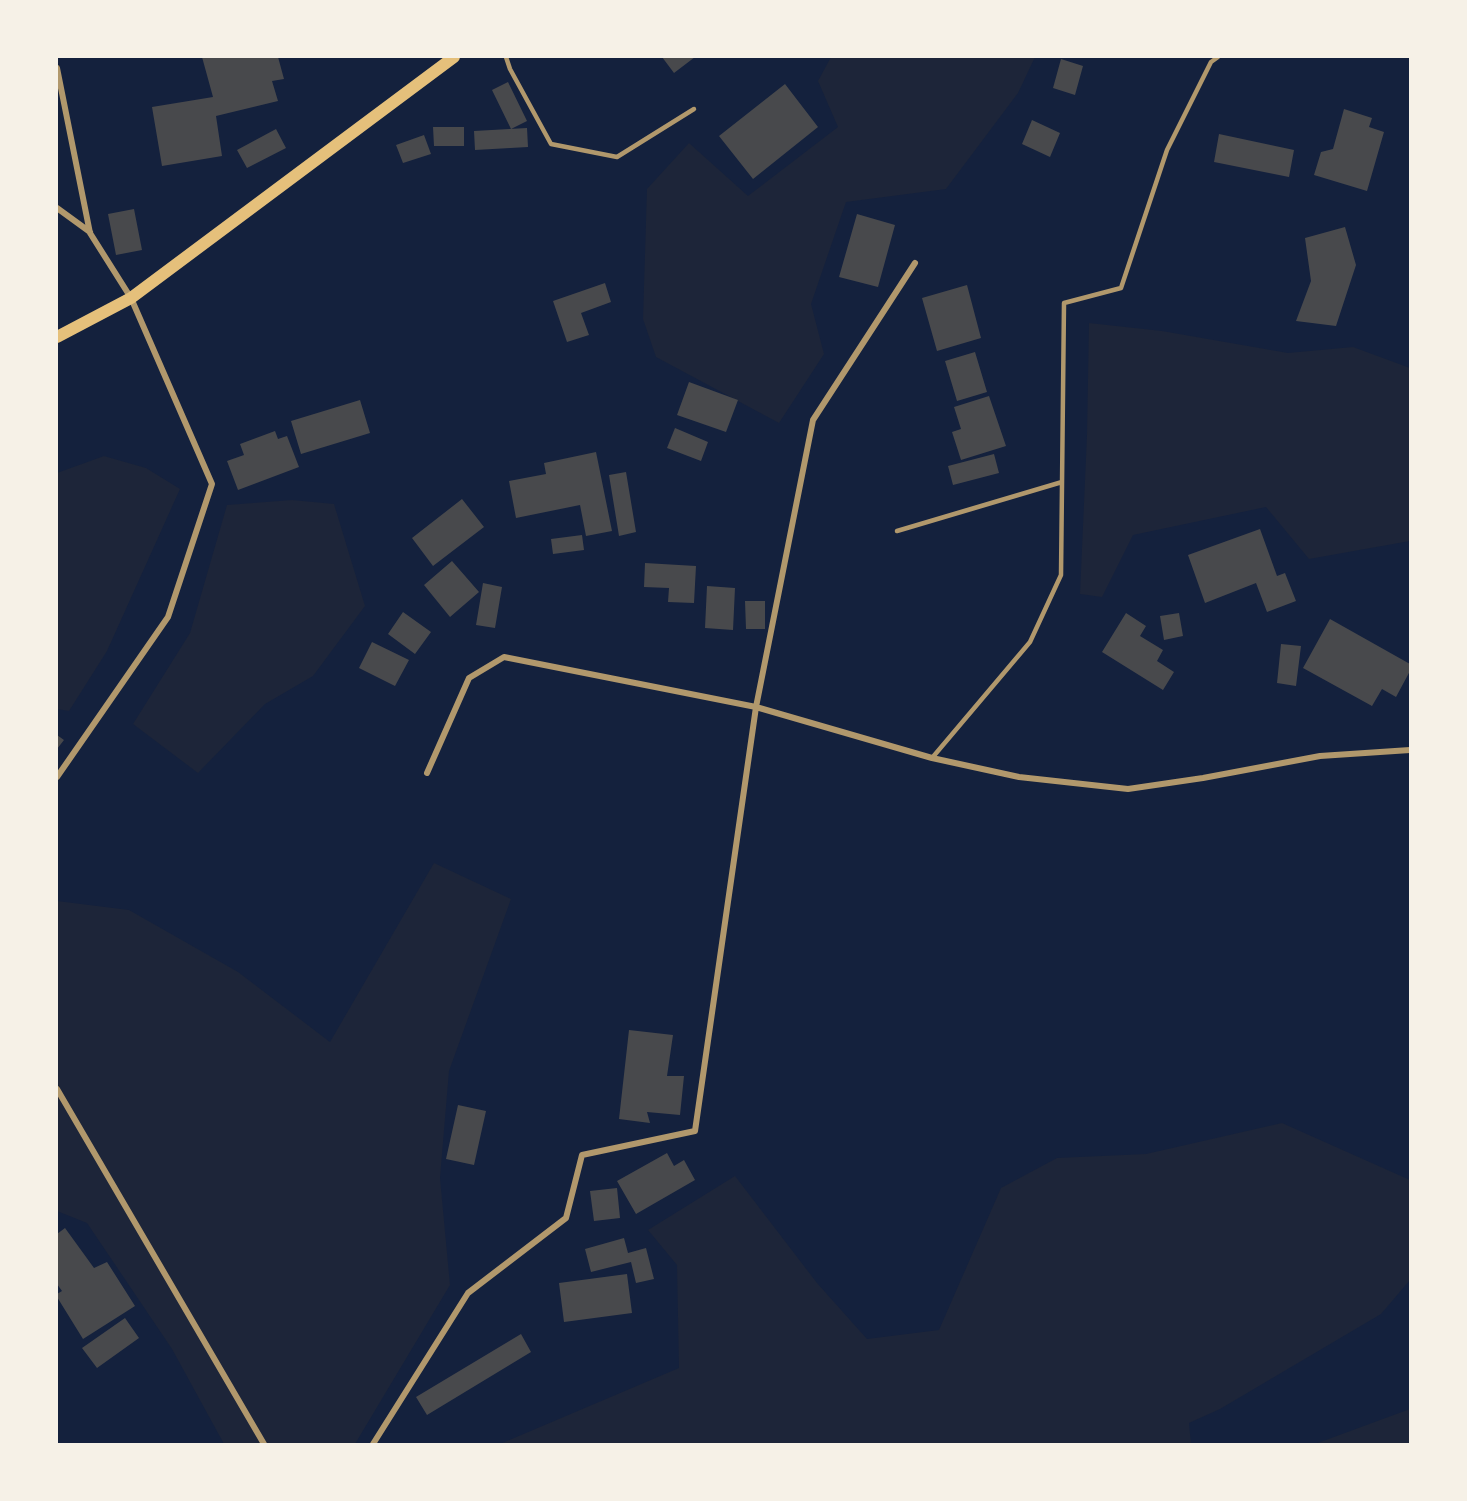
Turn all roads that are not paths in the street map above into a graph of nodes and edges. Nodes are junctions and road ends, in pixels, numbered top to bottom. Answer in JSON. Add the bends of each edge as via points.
{"nodes":[{"id":1,"x":454,"y":57,"type":"edge"},
{"id":2,"x":506,"y":57,"type":"edge"},
{"id":3,"x":1218,"y":57,"type":"edge"},
{"id":4,"x":57,"y":68,"type":"edge"},
{"id":5,"x":694,"y":110,"type":"dead end"},
{"id":6,"x":57,"y":208,"type":"edge"},
{"id":7,"x":90,"y":233,"type":"junction"},
{"id":8,"x":915,"y":263,"type":"dead end"},
{"id":9,"x":131,"y":298,"type":"junction"},
{"id":10,"x":57,"y":338,"type":"edge"},
{"id":11,"x":1062,"y":482,"type":"junction"},
{"id":12,"x":897,"y":531,"type":"dead end"},
{"id":13,"x":756,"y":707,"type":"junction"},
{"id":14,"x":1410,"y":750,"type":"edge"},
{"id":15,"x":932,"y":758,"type":"junction"},
{"id":16,"x":427,"y":773,"type":"dead end"},
{"id":17,"x":57,"y":777,"type":"edge"},
{"id":18,"x":57,"y":1089,"type":"edge"},
{"id":19,"x":264,"y":1444,"type":"edge"},
{"id":20,"x":373,"y":1444,"type":"edge"}],
"edges":[{"from":1,"to":9,"type":"main road"},
{"from":2,"to":5,"type":"lane","via":[[551,144],[617,157]]},
{"from":3,"to":11,"type":"lane","via":[[1211,62],[1167,150],[1121,288],[1064,303]]},
{"from":4,"to":7,"type":"street"},
{"from":6,"to":7,"type":"street"},
{"from":7,"to":9,"type":"street"},
{"from":8,"to":13,"type":"street","via":[[813,420]]},
{"from":9,"to":10,"type":"main road"},
{"from":9,"to":17,"type":"street","via":[[212,484],[168,617]]},
{"from":11,"to":12,"type":"lane"},
{"from":11,"to":15,"type":"lane","via":[[1061,576],[1030,642]]},
{"from":13,"to":15,"type":"street"},
{"from":13,"to":16,"type":"street","via":[[504,657],[469,678]]},
{"from":13,"to":20,"type":"street","via":[[695,1131],[582,1155],[566,1218],[468,1293]]},
{"from":14,"to":15,"type":"street","via":[[1320,756],[1128,789],[1019,777]]},
{"from":18,"to":19,"type":"street"}]}
